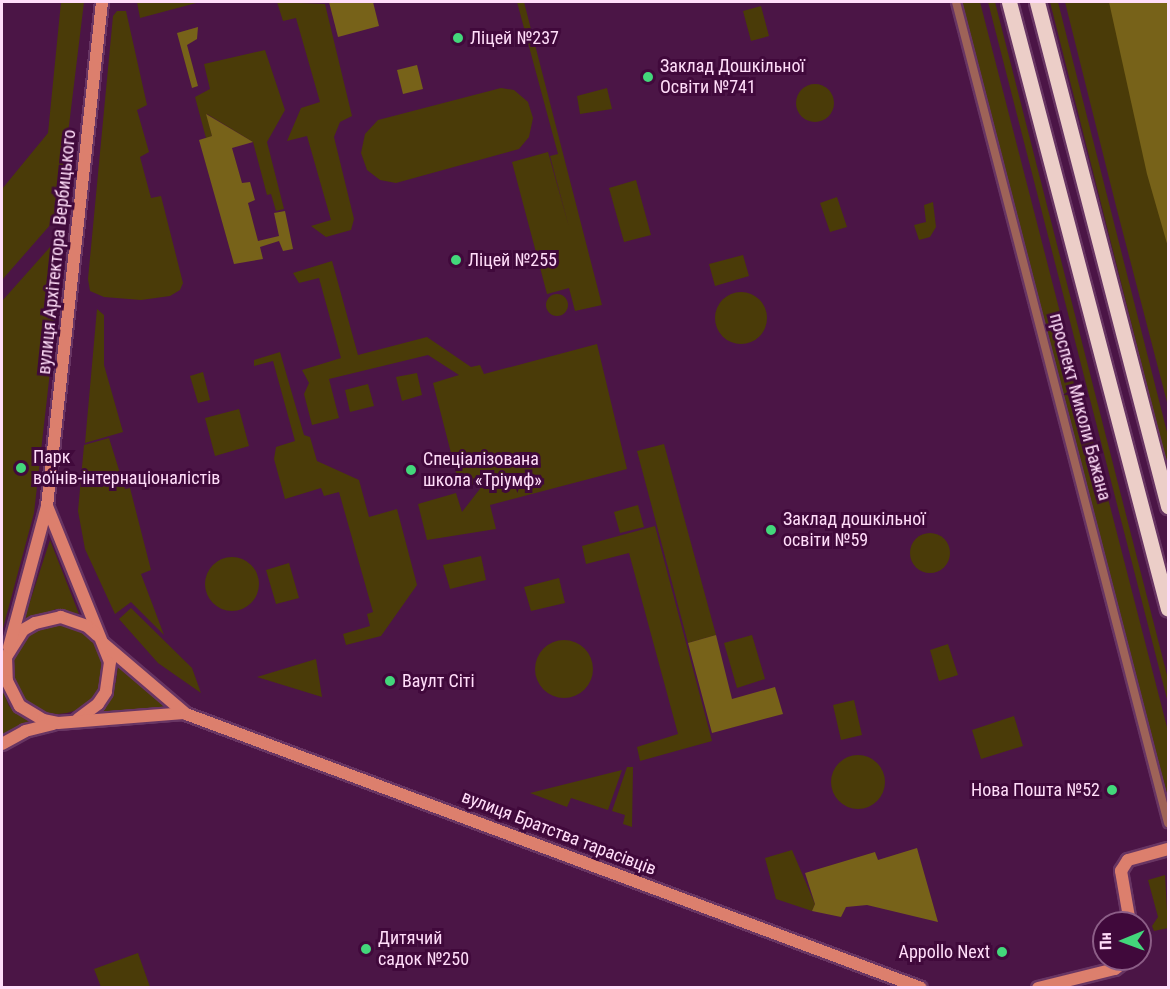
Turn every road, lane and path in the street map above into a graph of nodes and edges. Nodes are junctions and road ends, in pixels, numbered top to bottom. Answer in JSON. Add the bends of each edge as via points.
{"nodes":[{"id":1,"x":102,"y":2,"type":"edge"},
{"id":2,"x":956,"y":2,"type":"edge"},
{"id":3,"x":1009,"y":2,"type":"edge"},
{"id":4,"x":1037,"y":2,"type":"edge"},
{"id":5,"x":47,"y":506,"type":"junction"},
{"id":6,"x":1168,"y":506,"type":"edge"},
{"id":7,"x":1168,"y":609,"type":"edge"},
{"id":8,"x":101,"y":639,"type":"junction"},
{"id":9,"x":6,"y":657,"type":"edge"},
{"id":10,"x":184,"y":713,"type":"junction"},
{"id":11,"x":72,"y":721,"type":"junction"},
{"id":12,"x":57,"y":723,"type":"junction"},
{"id":13,"x":2,"y":744,"type":"edge"},
{"id":14,"x":1168,"y":823,"type":"edge"},
{"id":15,"x":1168,"y":849,"type":"edge"},
{"id":16,"x":1128,"y":911,"type":"edge"},
{"id":17,"x":1106,"y":971,"type":"edge"},
{"id":18,"x":921,"y":987,"type":"edge"},
{"id":19,"x":1038,"y":987,"type":"edge"}],
"edges":[{"from":1,"to":5,"type":"street","name":"вулиця Архітектора Вербицького"},
{"from":2,"to":14,"type":"street","name":"проспект Миколи Бажана"},
{"from":3,"to":7,"type":"highway","name":"проспект Миколи Бажана"},
{"from":4,"to":6,"type":"highway"},
{"from":5,"to":8,"type":"street","name":"вулиця Архітектора Вербицького"},
{"from":5,"to":9,"type":"street","name":"вулиця Архітектора Вербицького"},
{"from":8,"to":9,"type":"street","via":[[75,620],[48,618],[23,630]]},
{"from":8,"to":10,"type":"street","name":"вулиця Братства тарасівців"},
{"from":8,"to":11,"type":"street","name":"вулиця Архітектора Вербицького","via":[[110,662],[106,692],[92,710]]},
{"from":9,"to":12,"type":"street","via":[[7,681],[20,706],[31,715]]},
{"from":10,"to":11,"type":"street","name":"вулиця Братства тарасівців"},
{"from":10,"to":18,"type":"street","name":"вулиця Братства тарасівців"},
{"from":11,"to":12,"type":"street"},
{"from":12,"to":13,"type":"street","via":[[25,731]]},
{"from":15,"to":16,"type":"street","via":[[1128,860],[1121,871]]},
{"from":17,"to":19,"type":"street"}]}
